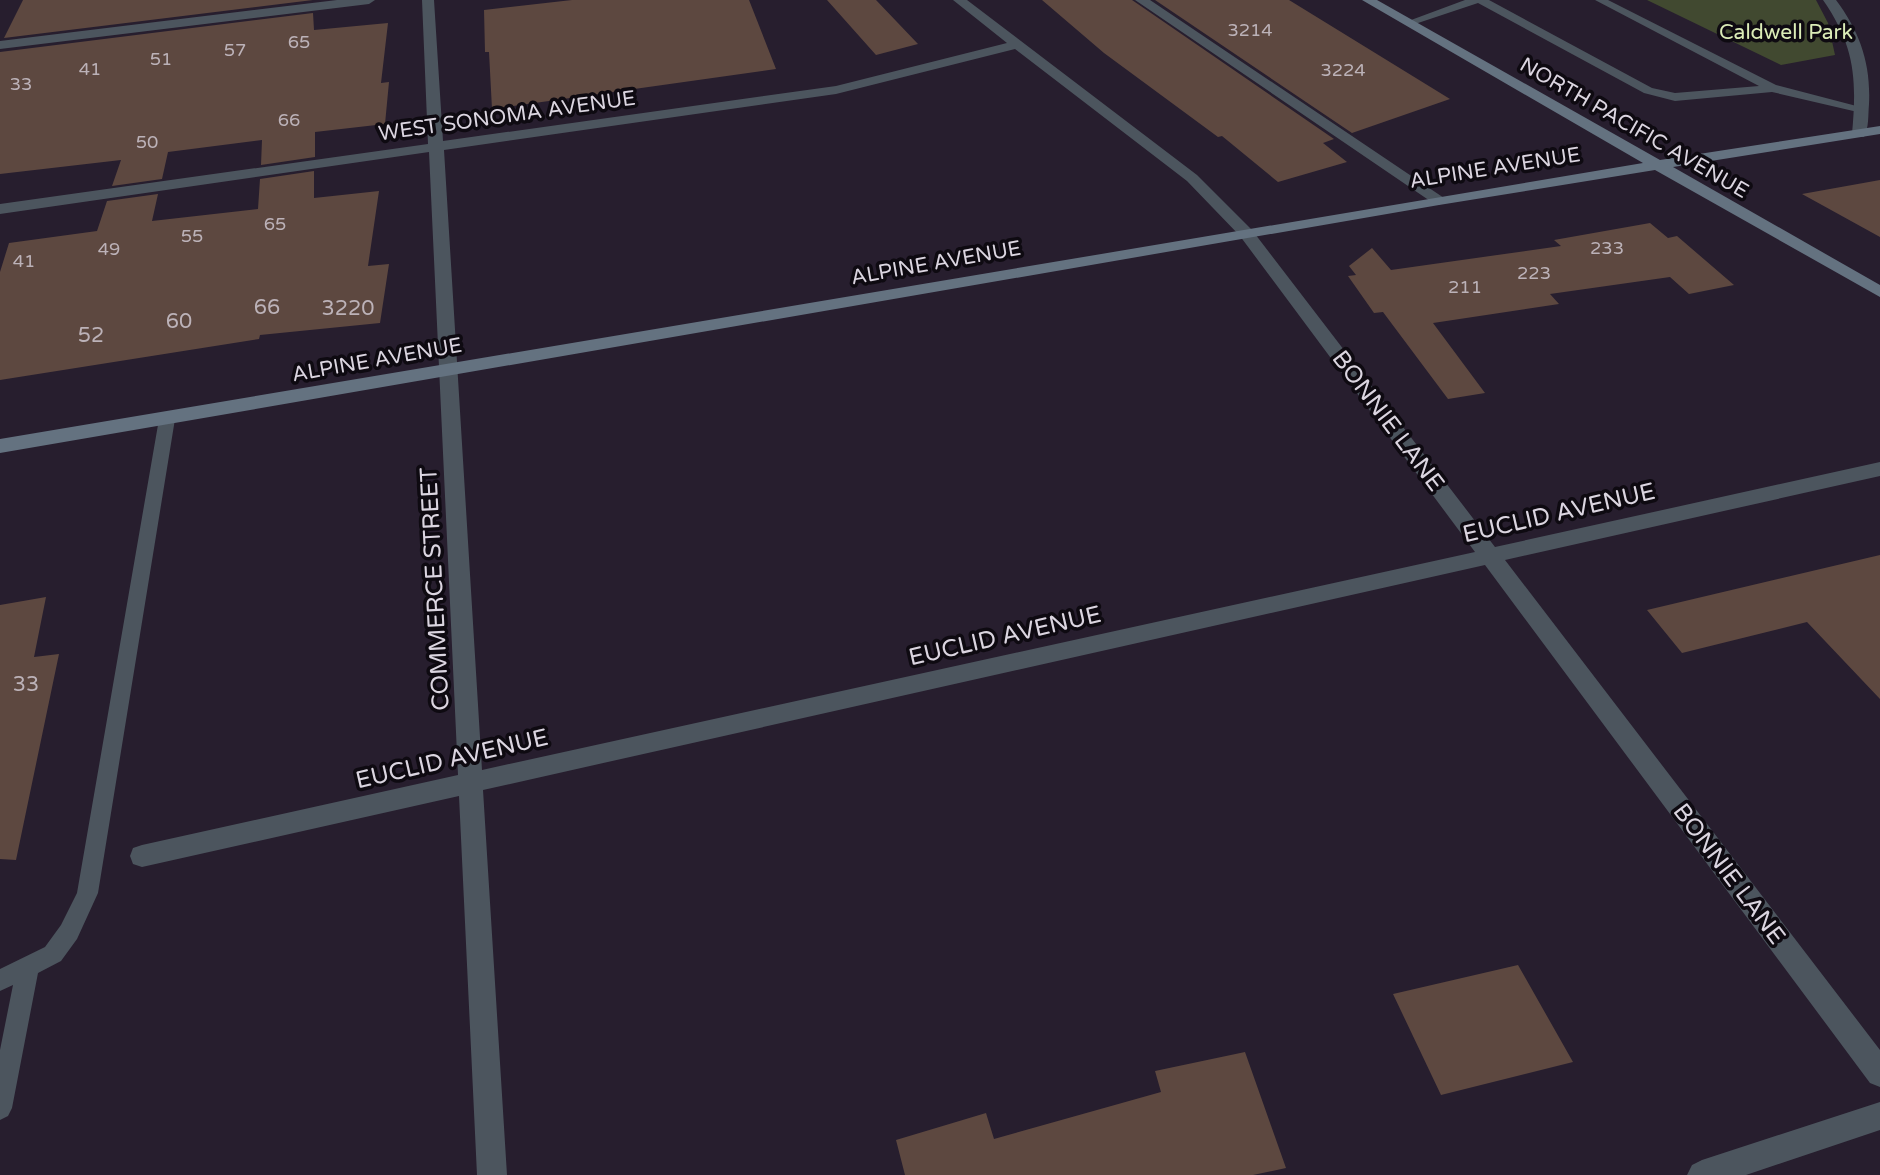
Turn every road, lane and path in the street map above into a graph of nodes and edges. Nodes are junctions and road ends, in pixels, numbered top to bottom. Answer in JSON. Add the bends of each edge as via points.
{"nodes":[{"id":1,"x":369,"y":0,"type":"edge"},
{"id":2,"x":428,"y":0,"type":"edge"},
{"id":3,"x":959,"y":0,"type":"edge"},
{"id":4,"x":1141,"y":0,"type":"edge"},
{"id":5,"x":1368,"y":0,"type":"edge"},
{"id":6,"x":1475,"y":0,"type":"edge"},
{"id":7,"x":1481,"y":0,"type":"edge"},
{"id":8,"x":1600,"y":0,"type":"edge"},
{"id":9,"x":1829,"y":0,"type":"edge"},
{"id":10,"x":1408,"y":23,"type":"junction"},
{"id":11,"x":0,"y":45,"type":"edge"},
{"id":12,"x":1016,"y":45,"type":"junction"},
{"id":13,"x":1772,"y":88,"type":"junction"},
{"id":14,"x":1862,"y":109,"type":"junction"},
{"id":15,"x":1880,"y":130,"type":"edge"},
{"id":16,"x":1859,"y":134,"type":"junction"},
{"id":17,"x":434,"y":147,"type":"junction"},
{"id":18,"x":1656,"y":165,"type":"junction"},
{"id":19,"x":1439,"y":200,"type":"junction"},
{"id":20,"x":0,"y":209,"type":"edge"},
{"id":21,"x":1246,"y":233,"type":"junction"},
{"id":22,"x":1880,"y":292,"type":"edge"},
{"id":23,"x":449,"y":371,"type":"junction"},
{"id":24,"x":167,"y":419,"type":"junction"},
{"id":25,"x":0,"y":446,"type":"edge"},
{"id":26,"x":1880,"y":468,"type":"edge"},
{"id":27,"x":1488,"y":555,"type":"junction"},
{"id":28,"x":471,"y":782,"type":"junction"},
{"id":29,"x":142,"y":856,"type":"dead end"},
{"id":30,"x":28,"y":967,"type":"junction"},
{"id":31,"x":0,"y":980,"type":"edge"},
{"id":32,"x":1880,"y":1073,"type":"edge"},
{"id":33,"x":0,"y":1108,"type":"edge"},
{"id":34,"x":1880,"y":1116,"type":"edge"},
{"id":35,"x":492,"y":1175,"type":"edge"},
{"id":36,"x":1702,"y":1175,"type":"edge"}],
"edges":[{"from":1,"to":11,"type":"street"},
{"from":2,"to":17,"type":"street","name":"COMMERCE STREET"},
{"from":3,"to":12,"type":"street","name":"BONNIE LANE"},
{"from":4,"to":19,"type":"street"},
{"from":5,"to":10,"type":"street","name":"NORTH PACIFIC AVENUE"},
{"from":6,"to":10,"type":"lane"},
{"from":7,"to":13,"type":"lane","via":[[1648,91],[1675,97]]},
{"from":8,"to":13,"type":"lane"},
{"from":9,"to":14,"type":"street","via":[[1849,28],[1859,58]]},
{"from":10,"to":18,"type":"street","name":"NORTH PACIFIC AVENUE"},
{"from":12,"to":17,"type":"street","name":"WEST SONOMA AVENUE","via":[[836,90]]},
{"from":12,"to":21,"type":"street","name":"BONNIE LANE","via":[[1192,178]]},
{"from":13,"to":14,"type":"lane"},
{"from":14,"to":16,"type":"street"},
{"from":15,"to":16,"type":"street","name":"ALPINE AVENUE"},
{"from":16,"to":18,"type":"street","name":"ALPINE AVENUE"},
{"from":17,"to":20,"type":"street","name":"WEST SONOMA AVENUE"},
{"from":17,"to":23,"type":"street","name":"COMMERCE STREET"},
{"from":18,"to":19,"type":"street","name":"ALPINE AVENUE"},
{"from":18,"to":22,"type":"street","name":"NORTH PACIFIC AVENUE"},
{"from":19,"to":21,"type":"street","name":"ALPINE AVENUE"},
{"from":21,"to":23,"type":"street","name":"ALPINE AVENUE"},
{"from":21,"to":27,"type":"street","name":"BONNIE LANE"},
{"from":23,"to":24,"type":"street","name":"ALPINE AVENUE"},
{"from":23,"to":28,"type":"street","name":"COMMERCE STREET"},
{"from":24,"to":25,"type":"street","name":"ALPINE AVENUE"},
{"from":24,"to":30,"type":"lane","via":[[87,893],[53,954]]},
{"from":26,"to":27,"type":"street","name":"EUCLID AVENUE"},
{"from":27,"to":28,"type":"street","name":"EUCLID AVENUE"},
{"from":27,"to":32,"type":"street","name":"BONNIE LANE"},
{"from":28,"to":29,"type":"street","name":"EUCLID AVENUE"},
{"from":28,"to":35,"type":"street","name":"COMMERCE STREET"},
{"from":30,"to":31,"type":"lane"},
{"from":30,"to":33,"type":"lane"},
{"from":34,"to":36,"type":"street"}]}
